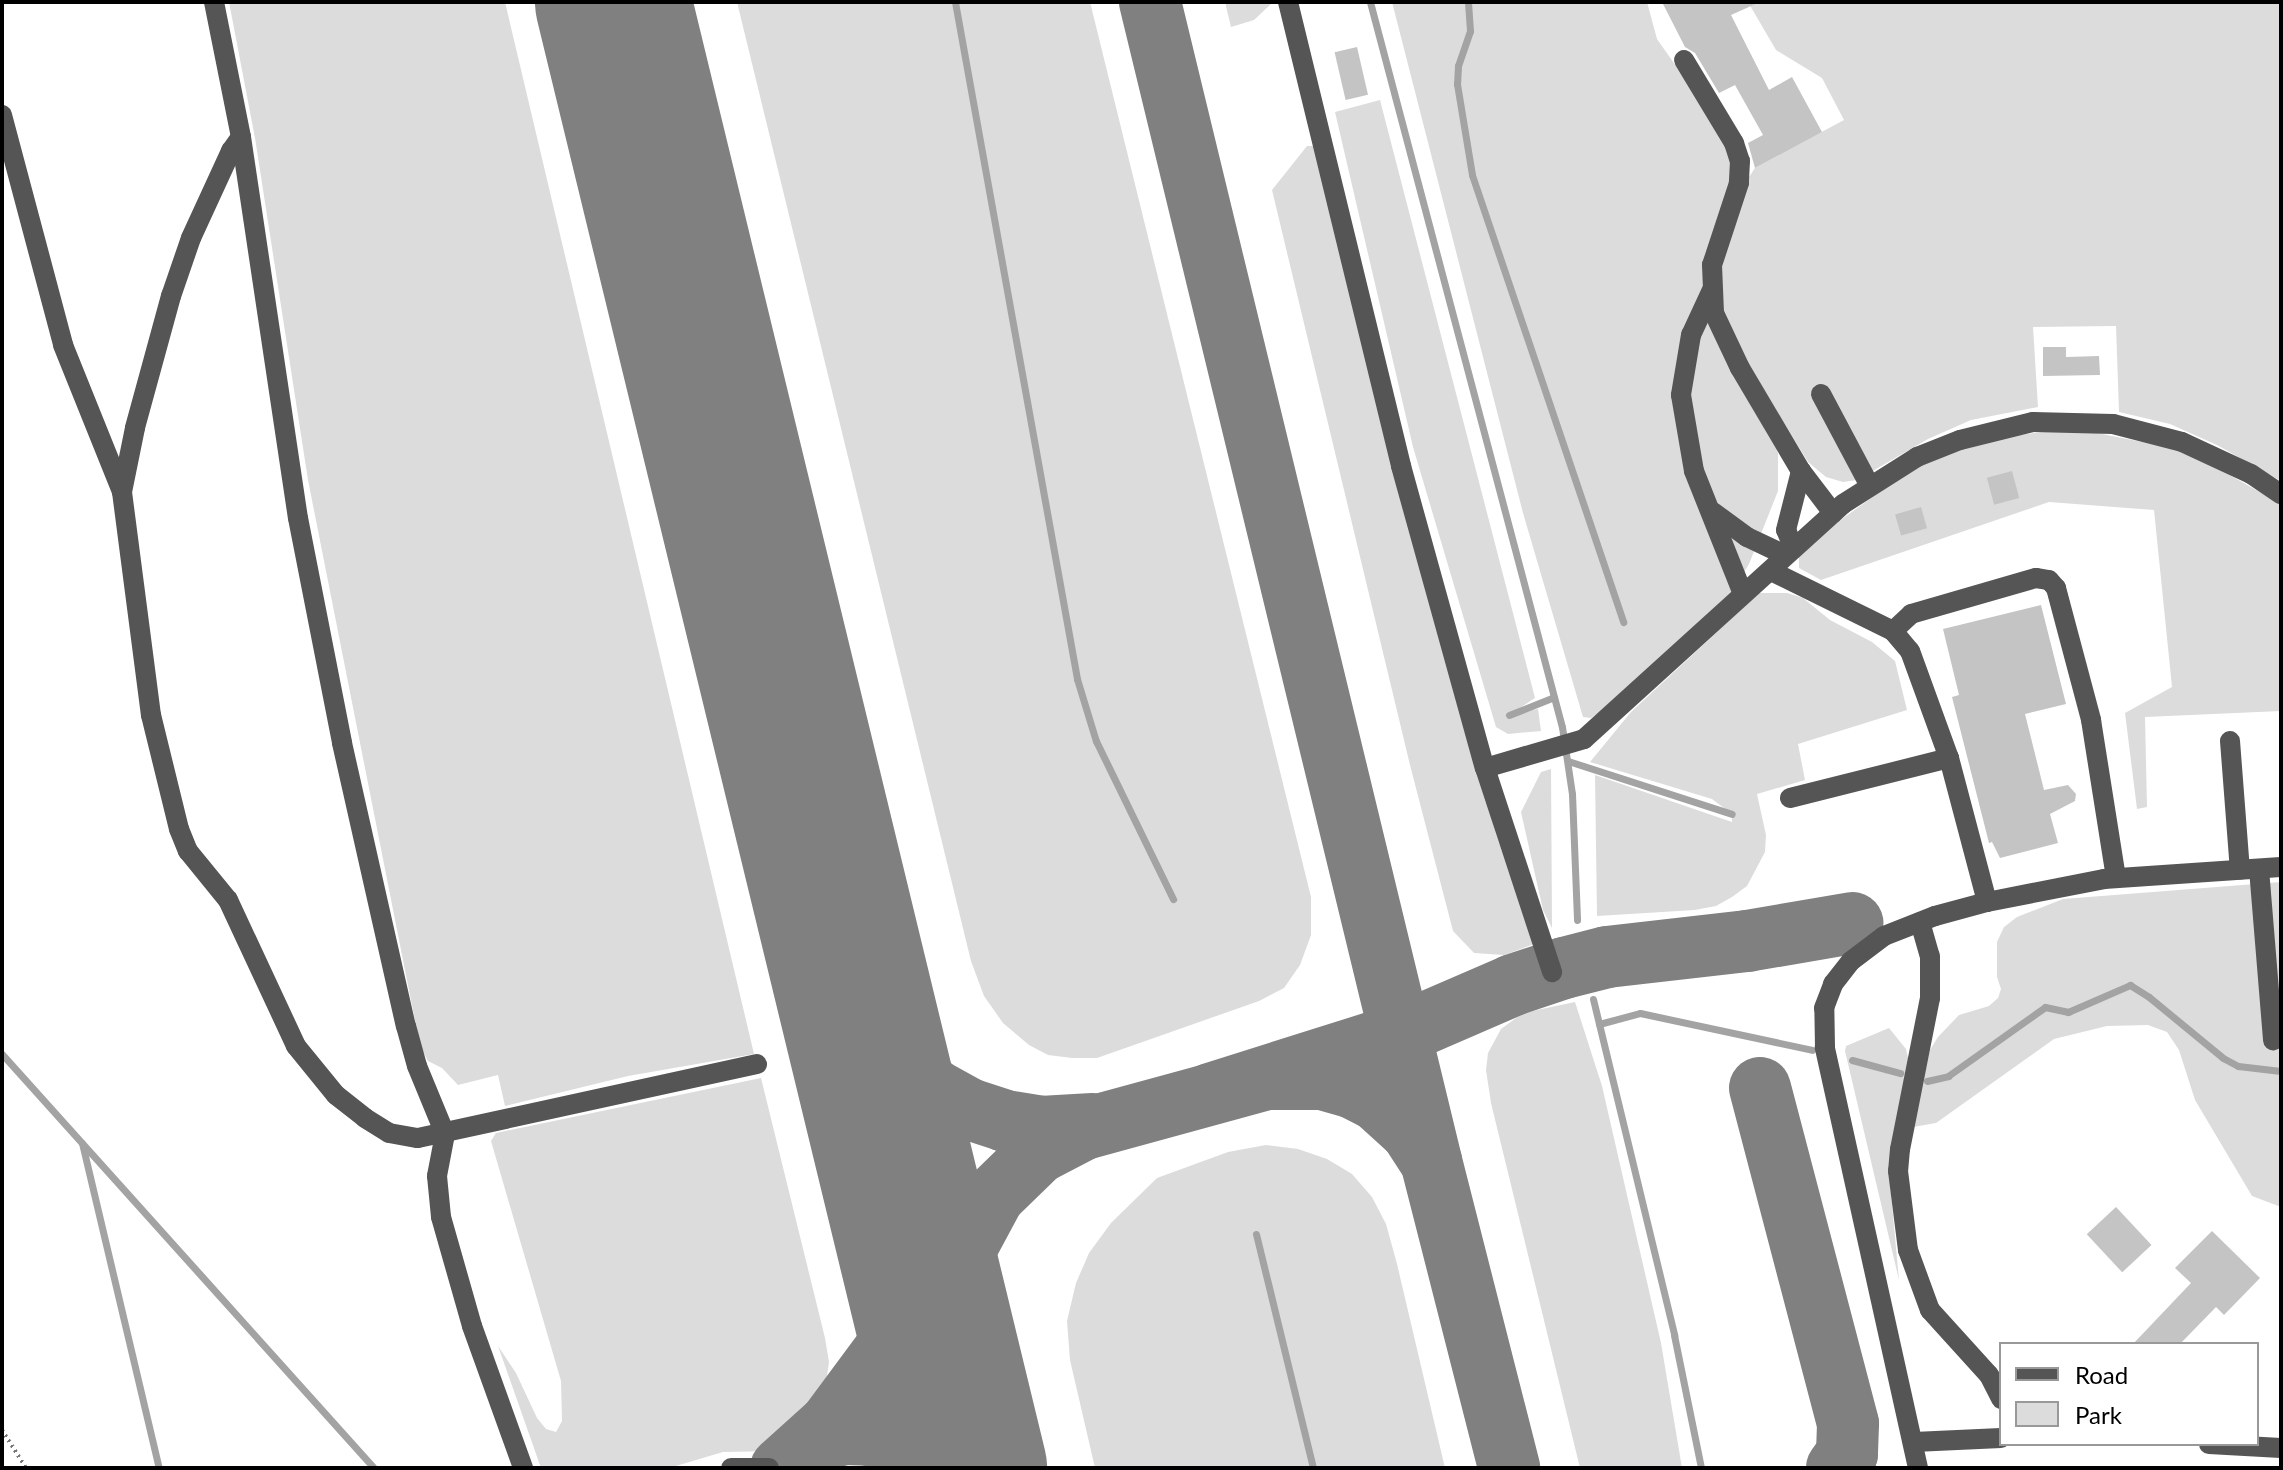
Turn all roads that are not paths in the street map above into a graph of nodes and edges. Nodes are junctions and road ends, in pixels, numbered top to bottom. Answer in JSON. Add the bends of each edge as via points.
{"nodes":[{"id":1,"x":214,"y":2,"type":"edge"},
{"id":2,"x":1288,"y":2,"type":"edge"},
{"id":3,"x":1684,"y":60,"type":"dead end"},
{"id":4,"x":2,"y":115,"type":"edge"},
{"id":5,"x":241,"y":137,"type":"junction"},
{"id":6,"x":1711,"y":292,"type":"junction"},
{"id":7,"x":1821,"y":394,"type":"dead end"},
{"id":8,"x":1801,"y":471,"type":"junction"},
{"id":9,"x":1870,"y":486,"type":"junction"},
{"id":10,"x":122,"y":492,"type":"junction"},
{"id":11,"x":2281,"y":494,"type":"edge"},
{"id":12,"x":1713,"y":512,"type":"junction"},
{"id":13,"x":1833,"y":513,"type":"junction"},
{"id":14,"x":1783,"y":558,"type":"junction"},
{"id":15,"x":1743,"y":594,"type":"junction"},
{"id":16,"x":1893,"y":631,"type":"junction"},
{"id":17,"x":2230,"y":741,"type":"dead end"},
{"id":18,"x":1949,"y":758,"type":"junction"},
{"id":19,"x":1485,"y":768,"type":"junction"},
{"id":20,"x":1790,"y":798,"type":"dead end"},
{"id":21,"x":2281,"y":867,"type":"edge"},
{"id":22,"x":2249,"y":869,"type":"junction"},
{"id":23,"x":2116,"y":878,"type":"junction"},
{"id":24,"x":1987,"y":902,"type":"junction"},
{"id":25,"x":1920,"y":922,"type":"junction"},
{"id":26,"x":1552,"y":972,"type":"dead end"},
{"id":27,"x":2273,"y":1040,"type":"dead end"},
{"id":28,"x":757,"y":1064,"type":"dead end"},
{"id":29,"x":445,"y":1134,"type":"junction"},
{"id":30,"x":1999,"y":1395,"type":"edge"},
{"id":31,"x":1999,"y":1438,"type":"edge"},
{"id":32,"x":1914,"y":1442,"type":"junction"},
{"id":33,"x":2245,"y":1446,"type":"edge"},
{"id":34,"x":2281,"y":1448,"type":"edge"},
{"id":35,"x":523,"y":1468,"type":"edge"},
{"id":36,"x":731,"y":1468,"type":"edge"},
{"id":37,"x":769,"y":1468,"type":"edge"},
{"id":38,"x":1918,"y":1468,"type":"edge"}],
"edges":[{"from":1,"to":5,"type":"lane"},
{"from":2,"to":19,"type":"lane","via":[[1401,466]]},
{"from":3,"to":6,"type":"lane","via":[[1740,161],[1739,183],[1712,265]]},
{"from":4,"to":10,"type":"lane","via":[[63,345]]},
{"from":5,"to":10,"type":"lane","via":[[191,238],[171,296]]},
{"from":5,"to":29,"type":"lane","via":[[298,518],[342,743],[406,1026]]},
{"from":6,"to":8,"type":"lane","via":[[1723,336]]},
{"from":6,"to":12,"type":"lane","via":[[1691,335],[1681,395],[1694,471]]},
{"from":7,"to":9,"type":"lane"},
{"from":8,"to":13,"type":"lane"},
{"from":8,"to":14,"type":"lane"},
{"from":9,"to":11,"type":"lane","via":[[1917,457],[1960,440],[2033,422],[2071,421],[2113,424],[2182,442]]},
{"from":9,"to":13,"type":"lane"},
{"from":10,"to":29,"type":"lane","via":[[151,715],[188,851],[228,900],[277,1010],[314,1071],[336,1095],[389,1133],[418,1138]]},
{"from":12,"to":14,"type":"lane"},
{"from":12,"to":15,"type":"lane"},
{"from":13,"to":14,"type":"lane"},
{"from":14,"to":15,"type":"lane"},
{"from":14,"to":16,"type":"lane"},
{"from":15,"to":19,"type":"lane","via":[[1584,739]]},
{"from":16,"to":18,"type":"lane","via":[[1910,651]]},
{"from":16,"to":23,"type":"lane","via":[[1911,614],[2036,578],[2049,580],[2056,588],[2091,720]]},
{"from":17,"to":22,"type":"lane"},
{"from":18,"to":20,"type":"lane"},
{"from":18,"to":24,"type":"lane"},
{"from":19,"to":26,"type":"lane"},
{"from":21,"to":22,"type":"lane"},
{"from":22,"to":23,"type":"lane"},
{"from":22,"to":27,"type":"lane"},
{"from":23,"to":24,"type":"lane"},
{"from":24,"to":25,"type":"lane"},
{"from":25,"to":30,"type":"lane","via":[[1930,956],[1930,998],[1898,1171],[1908,1250],[1930,1310],[1989,1375]]},
{"from":25,"to":32,"type":"lane","via":[[1884,936],[1851,961],[1833,984],[1822,1026]]},
{"from":28,"to":29,"type":"lane"},
{"from":29,"to":35,"type":"lane","via":[[437,1176],[441,1217],[472,1326]]},
{"from":31,"to":32,"type":"lane"},
{"from":32,"to":38,"type":"lane"},
{"from":33,"to":34,"type":"lane"},
{"from":36,"to":37,"type":"lane"}]}
